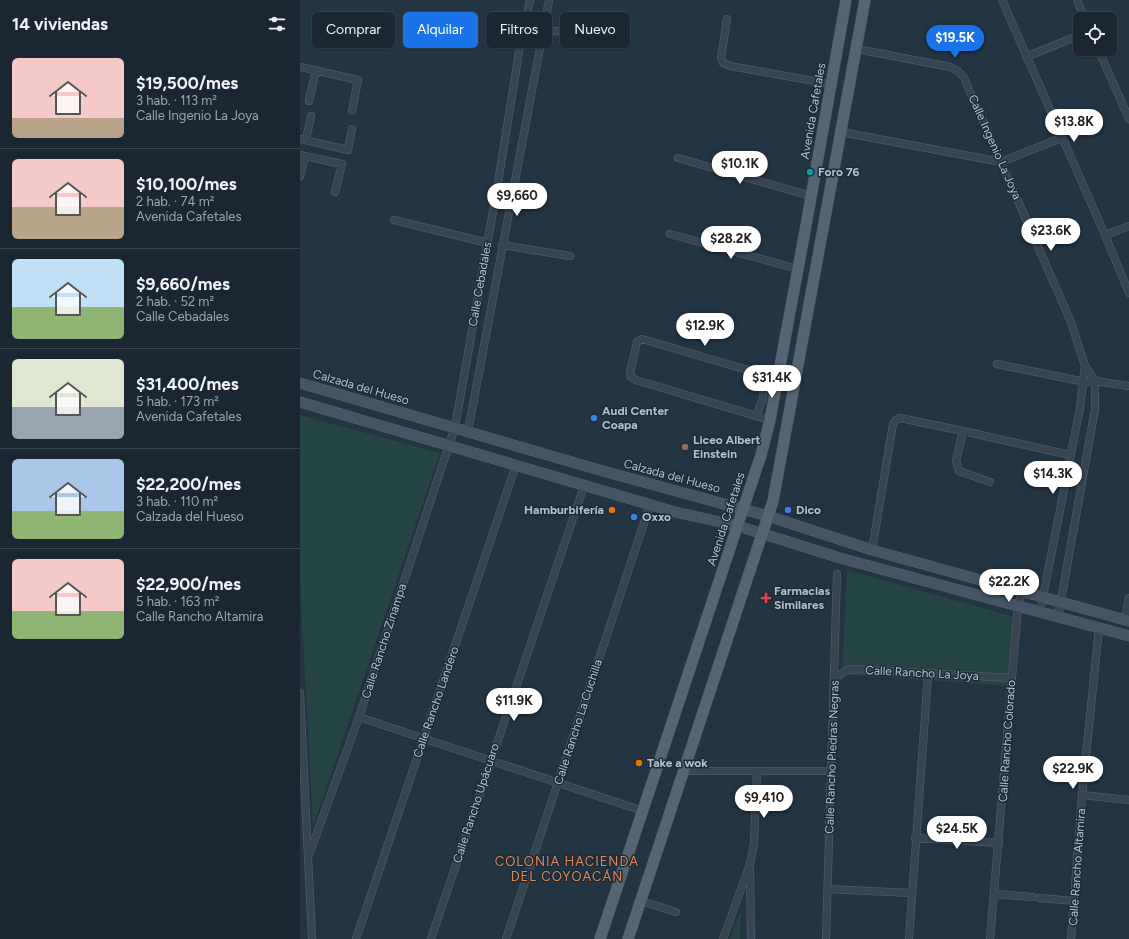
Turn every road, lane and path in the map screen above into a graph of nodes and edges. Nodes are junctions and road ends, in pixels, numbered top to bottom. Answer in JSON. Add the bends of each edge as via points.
{"nodes":[{"id":1,"x":530,"y":0,"type":"edge"},
{"id":2,"x":549,"y":0,"type":"edge"},
{"id":3,"x":846,"y":0,"type":"edge"},
{"id":4,"x":865,"y":0,"type":"edge"},
{"id":5,"x":1002,"y":0,"type":"edge"},
{"id":6,"x":1077,"y":0,"type":"edge"},
{"id":7,"x":547,"y":12,"type":"edge"},
{"id":8,"x":1083,"y":12,"type":"edge"},
{"id":9,"x":727,"y":19,"type":"dead end"},
{"id":10,"x":1073,"y":38,"type":"edge"},
{"id":11,"x":539,"y":48,"type":"edge"},
{"id":12,"x":857,"y":49,"type":"junction"},
{"id":13,"x":1101,"y":56,"type":"edge"},
{"id":14,"x":1026,"y":57,"type":"junction"},
{"id":15,"x":300,"y":67,"type":"edge"},
{"id":16,"x":316,"y":70,"type":"junction"},
{"id":17,"x":831,"y":84,"type":"junction"},
{"id":18,"x":309,"y":101,"type":"dead end"},
{"id":19,"x":352,"y":111,"type":"dead end"},
{"id":20,"x":311,"y":116,"type":"dead end"},
{"id":21,"x":1129,"y":119,"type":"edge"},
{"id":22,"x":352,"y":129,"type":"dead end"},
{"id":23,"x":841,"y":132,"type":"junction"},
{"id":24,"x":1061,"y":138,"type":"junction"},
{"id":25,"x":303,"y":140,"type":"edge"},
{"id":26,"x":302,"y":155,"type":"edge"},
{"id":27,"x":678,"y":158,"type":"dead end"},
{"id":28,"x":1001,"y":162,"type":"junction"},
{"id":29,"x":300,"y":176,"type":"edge"},
{"id":30,"x":335,"y":192,"type":"dead end"},
{"id":31,"x":811,"y":196,"type":"junction"},
{"id":32,"x":394,"y":220,"type":"dead end"},
{"id":33,"x":1129,"y":226,"type":"edge"},
{"id":34,"x":670,"y":234,"type":"dead end"},
{"id":35,"x":1105,"y":235,"type":"junction"},
{"id":36,"x":488,"y":243,"type":"junction"},
{"id":37,"x":502,"y":245,"type":"junction"},
{"id":38,"x":570,"y":256,"type":"dead end"},
{"id":39,"x":798,"y":269,"type":"junction"},
{"id":40,"x":1129,"y":293,"type":"edge"},
{"id":41,"x":998,"y":364,"type":"dead end"},
{"id":42,"x":1085,"y":366,"type":"junction"},
{"id":43,"x":464,"y":376,"type":"junction"},
{"id":44,"x":771,"y":377,"type":"junction"},
{"id":45,"x":477,"y":379,"type":"junction"},
{"id":46,"x":1095,"y":381,"type":"junction"},
{"id":47,"x":1084,"y":382,"type":"junction"},
{"id":48,"x":300,"y":383,"type":"edge"},
{"id":49,"x":1129,"y":386,"type":"edge"},
{"id":50,"x":300,"y":402,"type":"edge"},
{"id":51,"x":763,"y":418,"type":"junction"},
{"id":52,"x":455,"y":427,"type":"junction"},
{"id":53,"x":468,"y":431,"type":"junction"},
{"id":54,"x":963,"y":431,"type":"junction"},
{"id":55,"x":449,"y":446,"type":"junction"},
{"id":56,"x":1070,"y":455,"type":"junction"},
{"id":57,"x":516,"y":465,"type":"junction"},
{"id":58,"x":990,"y":482,"type":"dead end"},
{"id":59,"x":584,"y":486,"type":"junction"},
{"id":60,"x":650,"y":505,"type":"junction"},
{"id":61,"x":744,"y":509,"type":"junction"},
{"id":62,"x":768,"y":516,"type":"junction"},
{"id":63,"x":738,"y":526,"type":"junction"},
{"id":64,"x":762,"y":533,"type":"junction"},
{"id":65,"x":872,"y":550,"type":"junction"},
{"id":66,"x":837,"y":574,"type":"dead end"},
{"id":67,"x":1022,"y":591,"type":"junction"},
{"id":68,"x":1043,"y":597,"type":"junction"},
{"id":69,"x":1129,"y":598,"type":"edge"},
{"id":70,"x":1061,"y":602,"type":"junction"},
{"id":71,"x":1018,"y":606,"type":"junction"},
{"id":72,"x":1040,"y":612,"type":"junction"},
{"id":73,"x":1058,"y":617,"type":"junction"},
{"id":74,"x":1127,"y":620,"type":"edge"},
{"id":75,"x":1099,"y":628,"type":"junction"},
{"id":76,"x":1129,"y":636,"type":"edge"},
{"id":77,"x":928,"y":674,"type":"junction"},
{"id":78,"x":1012,"y":678,"type":"junction"},
{"id":79,"x":835,"y":679,"type":"junction"},
{"id":80,"x":300,"y":693,"type":"edge"},
{"id":81,"x":359,"y":717,"type":"junction"},
{"id":82,"x":424,"y":739,"type":"junction"},
{"id":83,"x":490,"y":761,"type":"junction"},
{"id":84,"x":684,"y":771,"type":"junction"},
{"id":85,"x":757,"y":771,"type":"junction"},
{"id":86,"x":830,"y":771,"type":"junction"},
{"id":87,"x":557,"y":783,"type":"junction"},
{"id":88,"x":1082,"y":795,"type":"junction"},
{"id":89,"x":1129,"y":800,"type":"edge"},
{"id":90,"x":643,"y":811,"type":"junction"},
{"id":91,"x":915,"y":838,"type":"junction"},
{"id":92,"x":999,"y":843,"type":"junction"},
{"id":93,"x":309,"y":855,"type":"junction"},
{"id":94,"x":750,"y":864,"type":"junction"},
{"id":95,"x":828,"y":889,"type":"junction"},
{"id":96,"x":911,"y":893,"type":"junction"},
{"id":97,"x":995,"y":894,"type":"junction"},
{"id":98,"x":1074,"y":900,"type":"junction"},
{"id":99,"x":641,"y":901,"type":"junction"},
{"id":100,"x":676,"y":912,"type":"dead end"},
{"id":101,"x":312,"y":939,"type":"edge"},
{"id":102,"x":356,"y":939,"type":"edge"},
{"id":103,"x":431,"y":939,"type":"edge"},
{"id":104,"x":506,"y":939,"type":"edge"},
{"id":105,"x":600,"y":939,"type":"edge"},
{"id":106,"x":628,"y":939,"type":"edge"},
{"id":107,"x":723,"y":939,"type":"edge"},
{"id":108,"x":751,"y":939,"type":"edge"},
{"id":109,"x":826,"y":939,"type":"edge"},
{"id":110,"x":909,"y":939,"type":"edge"},
{"id":111,"x":990,"y":939,"type":"edge"},
{"id":112,"x":1071,"y":939,"type":"edge"}],
"edges":[{"from":1,"to":36,"type":"street","name":"Calle Cebadales"},
{"from":2,"to":7,"type":"street"},
{"from":3,"to":17,"type":"main road","name":"Avenida Cafetales"},
{"from":4,"to":12,"type":"main road"},
{"from":5,"to":14,"type":"street"},
{"from":6,"to":8,"type":"street"},
{"from":9,"to":17,"type":"street","via":[[721,58],[723,63]]},
{"from":10,"to":14,"type":"street"},
{"from":11,"to":37,"type":"street"},
{"from":12,"to":23,"type":"main road"},
{"from":12,"to":28,"type":"street","name":"Calle Ingenio La Joya","via":[[958,71],[964,78]]},
{"from":13,"to":21,"type":"street"},
{"from":14,"to":24,"type":"street"},
{"from":15,"to":16,"type":"street"},
{"from":16,"to":18,"type":"street"},
{"from":16,"to":19,"type":"street","via":[[358,80]]},
{"from":17,"to":31,"type":"main road","name":"Avenida Cafetales"},
{"from":20,"to":25,"type":"street"},
{"from":22,"to":25,"type":"street","via":[[348,150]]},
{"from":23,"to":28,"type":"street"},
{"from":23,"to":62,"type":"main road","via":[[773,501]]},
{"from":24,"to":28,"type":"street"},
{"from":24,"to":35,"type":"street"},
{"from":26,"to":29,"type":"street"},
{"from":26,"to":30,"type":"street","via":[[342,164]]},
{"from":27,"to":31,"type":"street"},
{"from":28,"to":42,"type":"street","name":"Calle Ingenio La Joya","via":[[1071,322]]},
{"from":31,"to":39,"type":"main road","name":"Avenida Cafetales"},
{"from":32,"to":36,"type":"street"},
{"from":33,"to":35,"type":"street"},
{"from":34,"to":39,"type":"street"},
{"from":35,"to":40,"type":"street"},
{"from":36,"to":43,"type":"street","name":"Calle Cebadales"},
{"from":37,"to":38,"type":"street"},
{"from":37,"to":45,"type":"street"},
{"from":39,"to":44,"type":"main road","name":"Avenida Cafetales"},
{"from":41,"to":47,"type":"street"},
{"from":42,"to":46,"type":"street","name":"Calle Ingenio La Joya"},
{"from":42,"to":47,"type":"street","name":"Calle Ingenio La Joya"},
{"from":43,"to":45,"type":"street"},
{"from":43,"to":52,"type":"street","name":"Calle Cebadales"},
{"from":44,"to":51,"type":"main road","name":"Avenida Cafetales"},
{"from":44,"to":51,"type":"street","via":[[642,339],[637,342],[631,377]]},
{"from":45,"to":53,"type":"street"},
{"from":46,"to":47,"type":"street"},
{"from":46,"to":49,"type":"street"},
{"from":46,"to":70,"type":"street","via":[[1095,409]]},
{"from":47,"to":56,"type":"street","name":"Calle Ingenio La Joya"},
{"from":48,"to":52,"type":"main road","name":"Calzada del Hueso"},
{"from":50,"to":55,"type":"main road"},
{"from":51,"to":61,"type":"main road","name":"Avenida Cafetales","via":[[761,455]]},
{"from":52,"to":53,"type":"main road","name":"Calzada del Hueso"},
{"from":52,"to":55,"type":"street","name":"Calle Rancho Zinampa"},
{"from":53,"to":61,"type":"main road","name":"Calzada del Hueso"},
{"from":54,"to":56,"type":"street"},
{"from":54,"to":58,"type":"street","via":[[956,461],[959,471]]},
{"from":54,"to":65,"type":"street","via":[[900,418],[896,420],[893,424]]},
{"from":55,"to":57,"type":"main road"},
{"from":55,"to":81,"type":"street","name":"Calle Rancho Zinampa"},
{"from":56,"to":68,"type":"street","name":"Calle Ingenio La Joya"},
{"from":57,"to":59,"type":"main road"},
{"from":57,"to":82,"type":"street","name":"Calle Rancho Landero"},
{"from":59,"to":60,"type":"main road"},
{"from":59,"to":83,"type":"street","name":"Calle Rancho Upácuaro"},
{"from":60,"to":63,"type":"main road"},
{"from":60,"to":87,"type":"street","name":"Calle Rancho La Cuchilla"},
{"from":61,"to":62,"type":"main road","name":"Calzada del Hueso"},
{"from":61,"to":63,"type":"main road","name":"Avenida Cafetales"},
{"from":62,"to":64,"type":"main road"},
{"from":62,"to":65,"type":"main road","name":"Calzada del Hueso"},
{"from":63,"to":64,"type":"main road"},
{"from":63,"to":90,"type":"main road","name":"Avenida Cafetales"},
{"from":64,"to":71,"type":"main road","via":[[840,558]]},
{"from":64,"to":84,"type":"main road"},
{"from":65,"to":67,"type":"main road","name":"Calzada del Hueso"},
{"from":66,"to":79,"type":"street","name":"Calle Rancho Piedras Negras"},
{"from":67,"to":68,"type":"main road","name":"Calzada del Hueso"},
{"from":67,"to":71,"type":"street","name":"Calle Rancho Colorado"},
{"from":68,"to":70,"type":"main road","name":"Calzada del Hueso"},
{"from":68,"to":72,"type":"street","name":"Calle Ingenio La Joya"},
{"from":69,"to":74,"type":"street"},
{"from":70,"to":73,"type":"street"},
{"from":70,"to":74,"type":"main road","name":"Calzada del Hueso"},
{"from":71,"to":72,"type":"main road"},
{"from":71,"to":78,"type":"street","name":"Calle Rancho Colorado"},
{"from":72,"to":73,"type":"main road"},
{"from":73,"to":75,"type":"main road"},
{"from":75,"to":76,"type":"main road"},
{"from":75,"to":88,"type":"street","name":"Calle Rancho Altamira"},
{"from":77,"to":78,"type":"street","name":"Calle Rancho La Joya"},
{"from":77,"to":79,"type":"street","name":"Calle Rancho La Joya","via":[[854,669],[845,671]]},
{"from":77,"to":91,"type":"street"},
{"from":78,"to":92,"type":"street","name":"Calle Rancho Colorado"},
{"from":79,"to":86,"type":"street","name":"Calle Rancho Piedras Negras"},
{"from":80,"to":93,"type":"street"},
{"from":81,"to":82,"type":"street"},
{"from":81,"to":93,"type":"street","name":"Calle Rancho Zinampa"},
{"from":82,"to":83,"type":"street"},
{"from":82,"to":102,"type":"street","name":"Calle Rancho Landero"},
{"from":83,"to":87,"type":"street"},
{"from":83,"to":103,"type":"street","name":"Calle Rancho Upácuaro"},
{"from":84,"to":85,"type":"street"},
{"from":84,"to":99,"type":"main road"},
{"from":85,"to":86,"type":"street"},
{"from":85,"to":94,"type":"street","via":[[754,843]]},
{"from":86,"to":95,"type":"street","name":"Calle Rancho Piedras Negras"},
{"from":87,"to":90,"type":"street"},
{"from":87,"to":104,"type":"street","name":"Calle Rancho La Cuchilla"},
{"from":88,"to":89,"type":"street"},
{"from":88,"to":98,"type":"street","name":"Calle Rancho Altamira"},
{"from":90,"to":105,"type":"main road","name":"Avenida Cafetales"},
{"from":91,"to":92,"type":"street"},
{"from":91,"to":96,"type":"street"},
{"from":92,"to":97,"type":"street","name":"Calle Rancho Colorado"},
{"from":93,"to":101,"type":"street"},
{"from":94,"to":107,"type":"street"},
{"from":94,"to":108,"type":"street"},
{"from":95,"to":96,"type":"street"},
{"from":95,"to":109,"type":"street","name":"Calle Rancho Piedras Negras"},
{"from":96,"to":110,"type":"street"},
{"from":97,"to":98,"type":"street"},
{"from":97,"to":111,"type":"street","name":"Calle Rancho Colorado"},
{"from":98,"to":112,"type":"street","name":"Calle Rancho Altamira"},
{"from":99,"to":100,"type":"street"},
{"from":99,"to":106,"type":"main road"}]}
